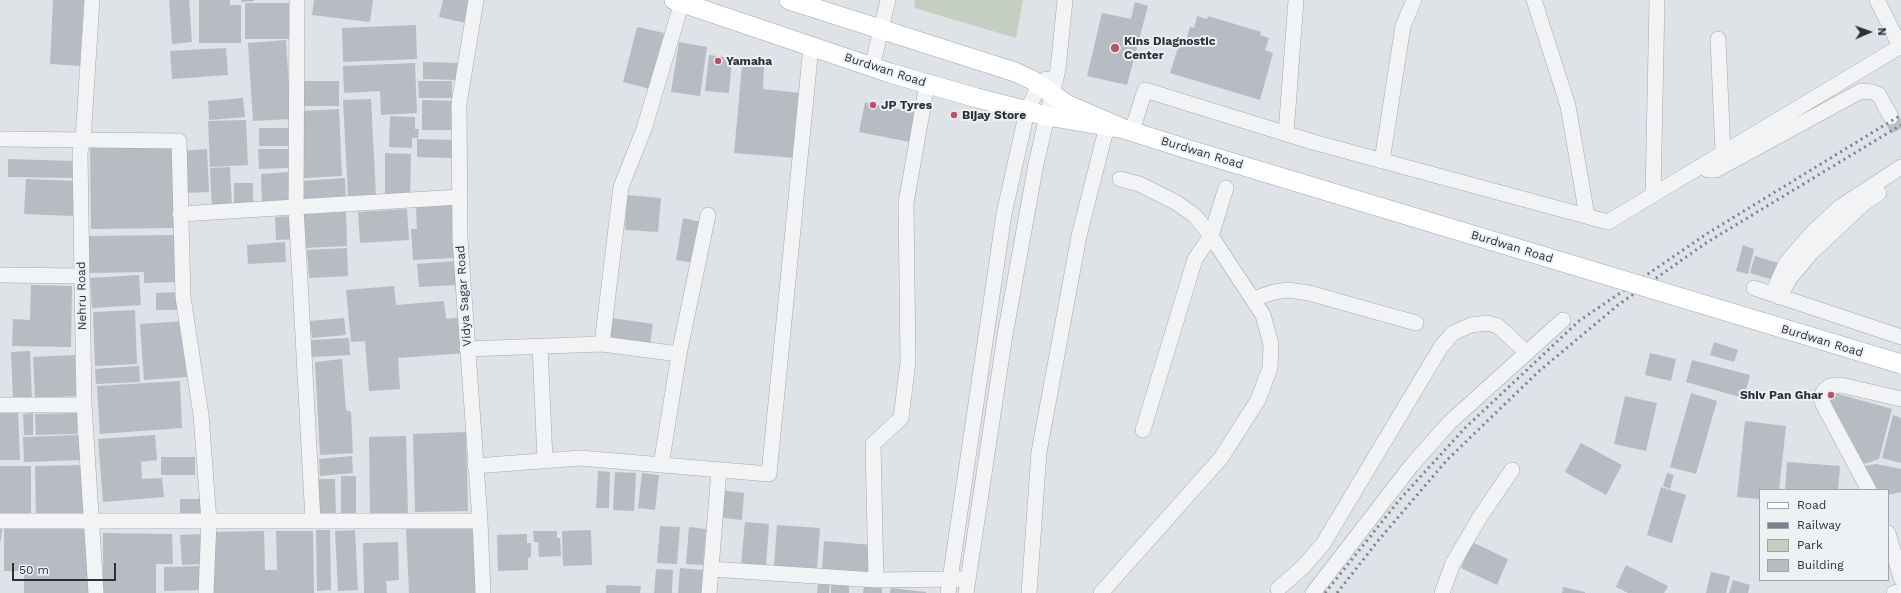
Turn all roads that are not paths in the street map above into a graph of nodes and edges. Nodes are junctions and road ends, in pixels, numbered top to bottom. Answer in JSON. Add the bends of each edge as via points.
{"nodes":[{"id":1,"x":92,"y":0,"type":"edge"},
{"id":2,"x":297,"y":0,"type":"edge"},
{"id":3,"x":476,"y":0,"type":"edge"},
{"id":4,"x":789,"y":0,"type":"edge"},
{"id":5,"x":888,"y":0,"type":"edge"},
{"id":6,"x":1065,"y":0,"type":"edge"},
{"id":7,"x":1296,"y":0,"type":"edge"},
{"id":8,"x":1414,"y":0,"type":"edge"},
{"id":9,"x":1534,"y":0,"type":"edge"},
{"id":10,"x":1657,"y":0,"type":"edge"},
{"id":11,"x":1878,"y":0,"type":"edge"},
{"id":12,"x":678,"y":1,"type":"edge"},
{"id":13,"x":882,"y":30,"type":"junction"},
{"id":14,"x":1718,"y":39,"type":"dead end"},
{"id":15,"x":811,"y":46,"type":"junction"},
{"id":16,"x":1901,"y":46,"type":"edge"},
{"id":17,"x":872,"y":67,"type":"junction"},
{"id":18,"x":927,"y":84,"type":"junction"},
{"id":19,"x":1045,"y":89,"type":"junction"},
{"id":20,"x":1027,"y":111,"type":"junction"},
{"id":21,"x":1047,"y":116,"type":"junction"},
{"id":22,"x":1891,"y":118,"type":"tunnel mouth"},
{"id":23,"x":1121,"y":129,"type":"junction"},
{"id":24,"x":1286,"y":134,"type":"junction"},
{"id":25,"x":0,"y":139,"type":"edge"},
{"id":26,"x":83,"y":140,"type":"junction"},
{"id":27,"x":1723,"y":153,"type":"junction"},
{"id":28,"x":1382,"y":160,"type":"junction"},
{"id":29,"x":1702,"y":166,"type":"junction"},
{"id":30,"x":1901,"y":167,"type":"edge"},
{"id":31,"x":1901,"y":177,"type":"edge"},
{"id":32,"x":1120,"y":179,"type":"dead end"},
{"id":33,"x":1226,"y":188,"type":"dead end"},
{"id":34,"x":1653,"y":194,"type":"junction"},
{"id":35,"x":460,"y":198,"type":"junction"},
{"id":36,"x":296,"y":207,"type":"junction"},
{"id":37,"x":180,"y":214,"type":"junction"},
{"id":38,"x":708,"y":215,"type":"dead end"},
{"id":39,"x":1587,"y":216,"type":"junction"},
{"id":40,"x":1211,"y":236,"type":"junction"},
{"id":41,"x":0,"y":274,"type":"edge"},
{"id":42,"x":81,"y":276,"type":"junction"},
{"id":43,"x":1786,"y":276,"type":"junction"},
{"id":44,"x":1754,"y":288,"type":"dead end"},
{"id":45,"x":1776,"y":295,"type":"junction"},
{"id":46,"x":1253,"y":299,"type":"junction"},
{"id":47,"x":1563,"y":320,"type":"dead end"},
{"id":48,"x":1416,"y":323,"type":"dead end"},
{"id":49,"x":1901,"y":337,"type":"edge"},
{"id":50,"x":602,"y":344,"type":"junction"},
{"id":51,"x":540,"y":346,"type":"junction"},
{"id":52,"x":467,"y":349,"type":"junction"},
{"id":53,"x":1527,"y":353,"type":"junction"},
{"id":54,"x":679,"y":354,"type":"junction"},
{"id":55,"x":1901,"y":364,"type":"edge"},
{"id":56,"x":1901,"y":399,"type":"edge"},
{"id":57,"x":0,"y":405,"type":"edge"},
{"id":58,"x":84,"y":405,"type":"junction"},
{"id":59,"x":1143,"y":430,"type":"dead end"},
{"id":60,"x":545,"y":460,"type":"junction"},
{"id":61,"x":661,"y":465,"type":"junction"},
{"id":62,"x":475,"y":466,"type":"junction"},
{"id":63,"x":719,"y":470,"type":"junction"},
{"id":64,"x":1512,"y":470,"type":"dead end"},
{"id":65,"x":1867,"y":489,"type":"edge"},
{"id":66,"x":0,"y":521,"type":"edge"},
{"id":67,"x":91,"y":521,"type":"junction"},
{"id":68,"x":209,"y":521,"type":"junction"},
{"id":69,"x":313,"y":521,"type":"junction"},
{"id":70,"x":480,"y":521,"type":"junction"},
{"id":71,"x":1889,"y":536,"type":"edge"},
{"id":72,"x":711,"y":569,"type":"junction"},
{"id":73,"x":1901,"y":578,"type":"edge"},
{"id":74,"x":876,"y":580,"type":"junction"},
{"id":75,"x":949,"y":586,"type":"edge"},
{"id":76,"x":966,"y":587,"type":"edge"},
{"id":77,"x":1278,"y":589,"type":"dead end"},
{"id":78,"x":1901,"y":591,"type":"edge"},
{"id":79,"x":96,"y":593,"type":"edge"},
{"id":80,"x":206,"y":593,"type":"edge"},
{"id":81,"x":483,"y":593,"type":"edge"},
{"id":82,"x":709,"y":593,"type":"edge"},
{"id":83,"x":1029,"y":593,"type":"edge"},
{"id":84,"x":1101,"y":593,"type":"edge"},
{"id":85,"x":1313,"y":593,"type":"edge"},
{"id":86,"x":1442,"y":593,"type":"edge"},
{"id":87,"x":1894,"y":593,"type":"edge"}],
"edges":[{"from":1,"to":26,"type":"street","name":"Nehru Road"},
{"from":2,"to":36,"type":"street"},
{"from":3,"to":35,"type":"street","name":"Vidya Sagar Road","via":[[459,104]]},
{"from":4,"to":13,"type":"main road","name":"Burdwan Road"},
{"from":5,"to":13,"type":"street"},
{"from":6,"to":19,"type":"street","via":[[1058,69]]},
{"from":7,"to":24,"type":"street"},
{"from":8,"to":28,"type":"street","via":[[1403,26]]},
{"from":9,"to":39,"type":"street","via":[[1568,106]]},
{"from":10,"to":34,"type":"street"},
{"from":11,"to":16,"type":"street"},
{"from":12,"to":15,"type":"main road","name":"Burdwan Road"},
{"from":12,"to":50,"type":"street","via":[[644,129],[621,187]]},
{"from":13,"to":17,"type":"street"},
{"from":13,"to":19,"type":"main road","name":"Burdwan Road","via":[[1015,72]]},
{"from":14,"to":27,"type":"street"},
{"from":15,"to":17,"type":"main road","name":"Burdwan Road"},
{"from":15,"to":63,"type":"street","via":[[769,474]]},
{"from":16,"to":27,"type":"street"},
{"from":17,"to":18,"type":"main road","name":"Burdwan Road"},
{"from":18,"to":20,"type":"main road","name":"Burdwan Road"},
{"from":18,"to":74,"type":"street","via":[[906,203],[908,362],[901,418],[873,444]]},
{"from":19,"to":20,"type":"street"},
{"from":19,"to":21,"type":"street"},
{"from":19,"to":23,"type":"main road","name":"Burdwan Road","via":[[1068,105]]},
{"from":20,"to":21,"type":"main road","name":"Burdwan Road"},
{"from":20,"to":75,"type":"street","via":[[1004,214]]},
{"from":21,"to":23,"type":"main road","name":"Burdwan Road"},
{"from":21,"to":76,"type":"street","via":[[1005,335]]},
{"from":22,"to":29,"type":"street","via":[[1879,94],[1861,91],[1716,170],[1708,170]]},
{"from":23,"to":24,"type":"street","via":[[1145,90]]},
{"from":23,"to":55,"type":"main road","name":"Burdwan Road","bridge":true},
{"from":23,"to":83,"type":"street","via":[[1079,236],[1039,452]]},
{"from":24,"to":28,"type":"street"},
{"from":25,"to":26,"type":"street"},
{"from":26,"to":37,"type":"street","via":[[179,141]]},
{"from":26,"to":42,"type":"street","name":"Nehru Road","via":[[80,152]]},
{"from":27,"to":29,"type":"street"},
{"from":28,"to":39,"type":"street"},
{"from":29,"to":34,"type":"street"},
{"from":30,"to":43,"type":"street","via":[[1857,195],[1826,219],[1795,250]]},
{"from":31,"to":43,"type":"street","via":[[1863,204]]},
{"from":32,"to":40,"type":"street","via":[[1139,184],[1177,203],[1195,216]]},
{"from":33,"to":40,"type":"street"},
{"from":34,"to":39,"type":"street","via":[[1608,222]]},
{"from":35,"to":36,"type":"street"},
{"from":35,"to":52,"type":"street","name":"Vidya Sagar Road"},
{"from":36,"to":37,"type":"street"},
{"from":36,"to":69,"type":"street"},
{"from":37,"to":68,"type":"street","via":[[183,297],[201,415]]},
{"from":38,"to":54,"type":"street"},
{"from":40,"to":46,"type":"street"},
{"from":40,"to":59,"type":"street","via":[[1195,259]]},
{"from":41,"to":42,"type":"street"},
{"from":42,"to":58,"type":"street","name":"Nehru Road"},
{"from":43,"to":45,"type":"street"},
{"from":44,"to":45,"type":"street"},
{"from":45,"to":49,"type":"street"},
{"from":46,"to":48,"type":"street","via":[[1288,290],[1309,293]]},
{"from":46,"to":84,"type":"street","via":[[1263,315],[1271,344],[1270,368],[1258,400],[1221,458]]},
{"from":47,"to":53,"type":"street"},
{"from":50,"to":51,"type":"street"},
{"from":50,"to":54,"type":"street"},
{"from":51,"to":52,"type":"street"},
{"from":51,"to":60,"type":"street"},
{"from":52,"to":62,"type":"street","name":"Vidya Sagar Road"},
{"from":53,"to":77,"type":"street","via":[[1498,326],[1471,325],[1453,333],[1441,347],[1323,544],[1303,567]]},
{"from":53,"to":85,"type":"street","via":[[1450,422],[1416,461]]},
{"from":54,"to":61,"type":"street"},
{"from":56,"to":65,"type":"street","via":[[1841,385],[1830,386],[1823,392],[1822,402]]},
{"from":57,"to":58,"type":"street"},
{"from":58,"to":67,"type":"street","name":"Nehru Road"},
{"from":60,"to":61,"type":"street","via":[[580,458]]},
{"from":60,"to":62,"type":"street"},
{"from":61,"to":63,"type":"street"},
{"from":62,"to":70,"type":"street","name":"Vidya Sagar Road"},
{"from":63,"to":72,"type":"street"},
{"from":64,"to":86,"type":"street","via":[[1453,563]]},
{"from":66,"to":67,"type":"street"},
{"from":67,"to":68,"type":"street"},
{"from":67,"to":79,"type":"street","name":"Nehru Road"},
{"from":68,"to":69,"type":"street"},
{"from":68,"to":80,"type":"street"},
{"from":69,"to":70,"type":"street"},
{"from":70,"to":81,"type":"street","name":"Vidya Sagar Road"},
{"from":71,"to":73,"type":"street"},
{"from":72,"to":74,"type":"street"},
{"from":72,"to":82,"type":"street"},
{"from":74,"to":75,"type":"street"},
{"from":75,"to":76,"type":"street"},
{"from":78,"to":87,"type":"street"}]}
